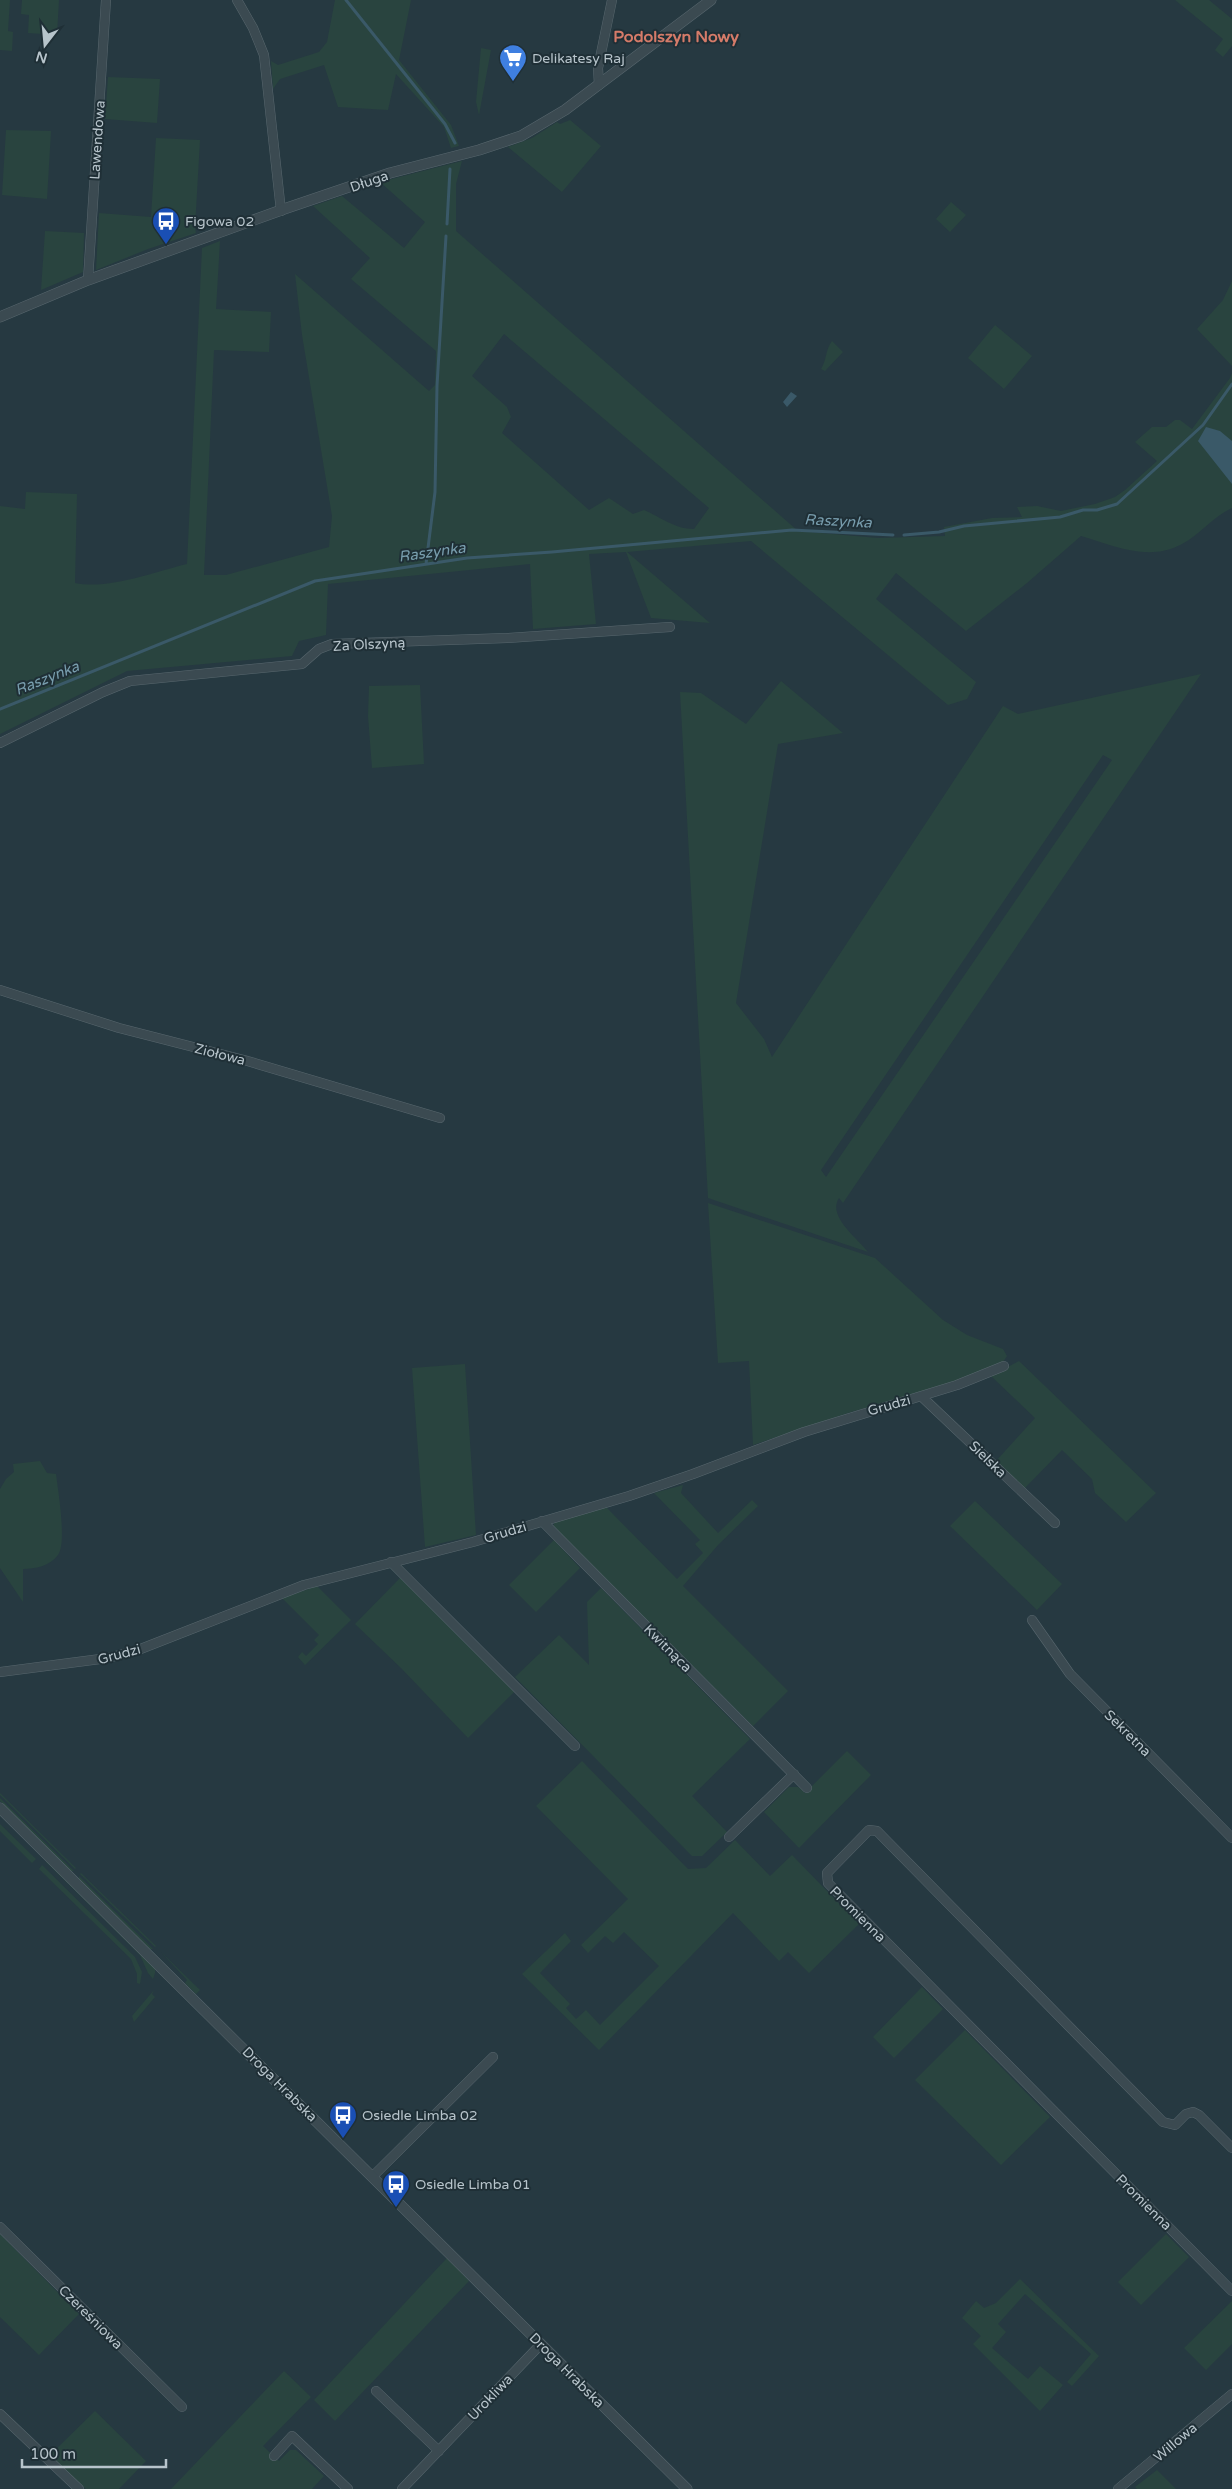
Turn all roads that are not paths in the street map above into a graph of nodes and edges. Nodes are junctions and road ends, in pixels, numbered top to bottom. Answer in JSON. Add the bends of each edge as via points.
{"nodes":[{"id":1,"x":106,"y":0,"type":"edge"},
{"id":2,"x":237,"y":0,"type":"edge"},
{"id":3,"x":612,"y":0,"type":"edge"},
{"id":4,"x":711,"y":0,"type":"edge"},
{"id":5,"x":599,"y":85,"type":"junction"},
{"id":6,"x":282,"y":211,"type":"junction"},
{"id":7,"x":88,"y":280,"type":"junction"},
{"id":8,"x":0,"y":317,"type":"edge"},
{"id":9,"x":670,"y":626,"type":"dead end"},
{"id":10,"x":0,"y":743,"type":"edge"},
{"id":11,"x":0,"y":990,"type":"edge"},
{"id":12,"x":440,"y":1118,"type":"dead end"},
{"id":13,"x":1004,"y":1366,"type":"dead end"},
{"id":14,"x":921,"y":1396,"type":"junction"},
{"id":15,"x":542,"y":1521,"type":"junction"},
{"id":16,"x":1055,"y":1523,"type":"dead end"},
{"id":17,"x":391,"y":1562,"type":"junction"},
{"id":18,"x":1032,"y":1620,"type":"dead end"},
{"id":19,"x":0,"y":1672,"type":"edge"},
{"id":20,"x":575,"y":1746,"type":"dead end"},
{"id":21,"x":794,"y":1774,"type":"junction"},
{"id":22,"x":807,"y":1788,"type":"dead end"},
{"id":23,"x":0,"y":1808,"type":"edge"},
{"id":24,"x":729,"y":1837,"type":"dead end"},
{"id":25,"x":1232,"y":1838,"type":"edge"},
{"id":26,"x":493,"y":2056,"type":"dead end"},
{"id":27,"x":1232,"y":2148,"type":"edge"},
{"id":28,"x":373,"y":2176,"type":"junction"},
{"id":29,"x":0,"y":2227,"type":"edge"},
{"id":30,"x":1232,"y":2291,"type":"edge"},
{"id":31,"x":541,"y":2344,"type":"junction"},
{"id":32,"x":376,"y":2390,"type":"dead end"},
{"id":33,"x":1231,"y":2397,"type":"edge"},
{"id":34,"x":182,"y":2407,"type":"dead end"},
{"id":35,"x":0,"y":2414,"type":"edge"},
{"id":36,"x":439,"y":2451,"type":"junction"},
{"id":37,"x":274,"y":2456,"type":"dead end"},
{"id":38,"x":79,"y":2489,"type":"edge"},
{"id":39,"x":348,"y":2489,"type":"edge"},
{"id":40,"x":402,"y":2489,"type":"edge"},
{"id":41,"x":687,"y":2489,"type":"edge"},
{"id":42,"x":1118,"y":2489,"type":"edge"}],
"edges":[{"from":1,"to":7,"type":"street","name":"Lawendowa"},
{"from":2,"to":6,"type":"street","via":[[264,55]]},
{"from":3,"to":5,"type":"street","via":[[598,68]]},
{"from":4,"to":5,"type":"street","name":"Długa"},
{"from":5,"to":6,"type":"street","name":"Długa","via":[[533,130],[507,142],[390,173]]},
{"from":6,"to":7,"type":"street","name":"Długa"},
{"from":7,"to":8,"type":"street","name":"Długa"},
{"from":9,"to":10,"type":"street","name":"Za Olszyną","via":[[507,638],[332,644],[319,649],[302,664],[130,681]]},
{"from":11,"to":12,"type":"street","name":"Ziołowa","via":[[118,1028],[244,1060]]},
{"from":13,"to":14,"type":"street","name":"Grudzi"},
{"from":14,"to":15,"type":"street","name":"Grudzi","via":[[804,1432],[645,1490]]},
{"from":14,"to":16,"type":"street","name":"Sielska"},
{"from":15,"to":17,"type":"street","name":"Grudzi"},
{"from":15,"to":21,"type":"street","name":"Kwitnąca"},
{"from":17,"to":19,"type":"street","name":"Grudzi","via":[[304,1585],[138,1650],[108,1658]]},
{"from":17,"to":20,"type":"street"},
{"from":18,"to":25,"type":"street","name":"Sekretna","via":[[1070,1674]]},
{"from":21,"to":22,"type":"street","name":"Kwitnąca"},
{"from":21,"to":24,"type":"street"},
{"from":23,"to":28,"type":"street","name":"Droga Hrabska"},
{"from":26,"to":28,"type":"street"},
{"from":27,"to":30,"type":"street","name":"Promienna","via":[[1193,2112],[1175,2124],[1164,2122],[877,1831],[869,1830],[826,1873],[828,1883]]},
{"from":28,"to":31,"type":"street","name":"Droga Hrabska"},
{"from":29,"to":34,"type":"street","name":"Czereśniowa"},
{"from":31,"to":36,"type":"street","name":"Urokliwa"},
{"from":31,"to":41,"type":"street","name":"Droga Hrabska"},
{"from":32,"to":36,"type":"street"},
{"from":33,"to":42,"type":"street","name":"Willowa"},
{"from":35,"to":38,"type":"street"},
{"from":36,"to":40,"type":"street","name":"Urokliwa"},
{"from":37,"to":39,"type":"street","via":[[292,2436]]}]}
